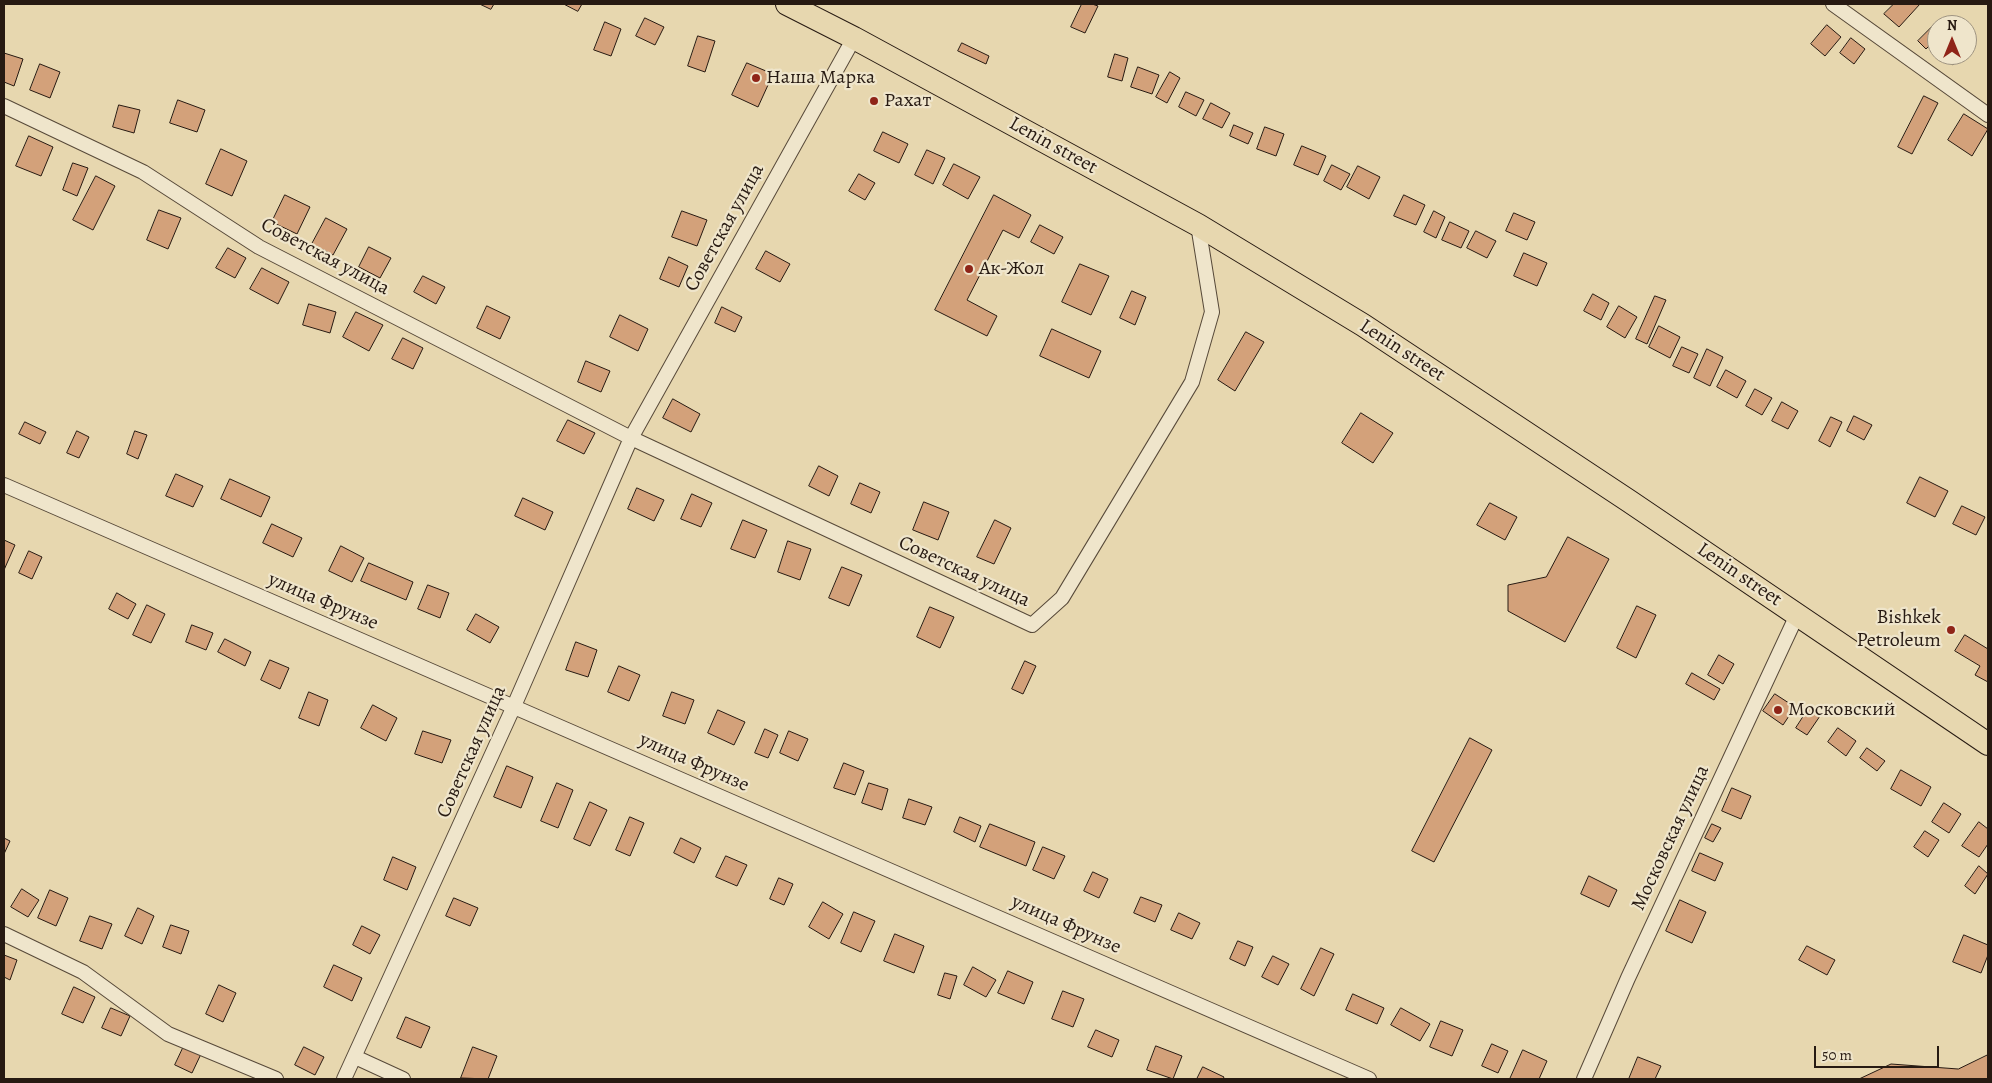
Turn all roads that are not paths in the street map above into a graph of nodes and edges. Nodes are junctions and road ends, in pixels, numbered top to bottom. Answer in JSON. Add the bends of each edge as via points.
{"nodes":[{"id":1,"x":788,"y":4,"type":"edge"},
{"id":2,"x":1833,"y":4,"type":"edge"},
{"id":3,"x":854,"y":38,"type":"junction"},
{"id":4,"x":4,"y":106,"type":"edge"},
{"id":5,"x":1988,"y":115,"type":"edge"},
{"id":6,"x":1198,"y":225,"type":"junction"},
{"id":7,"x":631,"y":438,"type":"junction"},
{"id":8,"x":4,"y":485,"type":"edge"},
{"id":9,"x":1797,"y":615,"type":"junction"},
{"id":10,"x":514,"y":706,"type":"junction"},
{"id":11,"x":1988,"y":744,"type":"edge"},
{"id":12,"x":4,"y":934,"type":"edge"},
{"id":13,"x":355,"y":1057,"type":"junction"},
{"id":14,"x":276,"y":1079,"type":"edge"},
{"id":15,"x":344,"y":1079,"type":"edge"},
{"id":16,"x":404,"y":1079,"type":"edge"},
{"id":17,"x":1369,"y":1079,"type":"edge"},
{"id":18,"x":1584,"y":1079,"type":"edge"}],
"edges":[{"from":1,"to":3,"type":"main road","name":"Lenin street"},
{"from":2,"to":5,"type":"street"},
{"from":3,"to":6,"type":"main road","name":"Lenin street"},
{"from":3,"to":7,"type":"street","name":"Советская улица"},
{"from":4,"to":7,"type":"street","name":"Советская улица","via":[[143,172],[259,247]]},
{"from":6,"to":7,"type":"street","name":"Советская улица","via":[[1212,312],[1192,382],[1062,598],[1032,626]]},
{"from":6,"to":9,"type":"main road","name":"Lenin street","via":[[1363,325]]},
{"from":7,"to":10,"type":"street","name":"Советская улица"},
{"from":8,"to":10,"type":"street","name":"улица Фрунзе"},
{"from":9,"to":11,"type":"main road","name":"Lenin street"},
{"from":9,"to":18,"type":"street","name":"Московская улица"},
{"from":10,"to":13,"type":"street","name":"Советская улица"},
{"from":10,"to":17,"type":"street","name":"улица Фрунзе"},
{"from":12,"to":14,"type":"street","via":[[83,972],[168,1034]]},
{"from":13,"to":15,"type":"street","name":"Советская улица"},
{"from":13,"to":16,"type":"street"}]}
